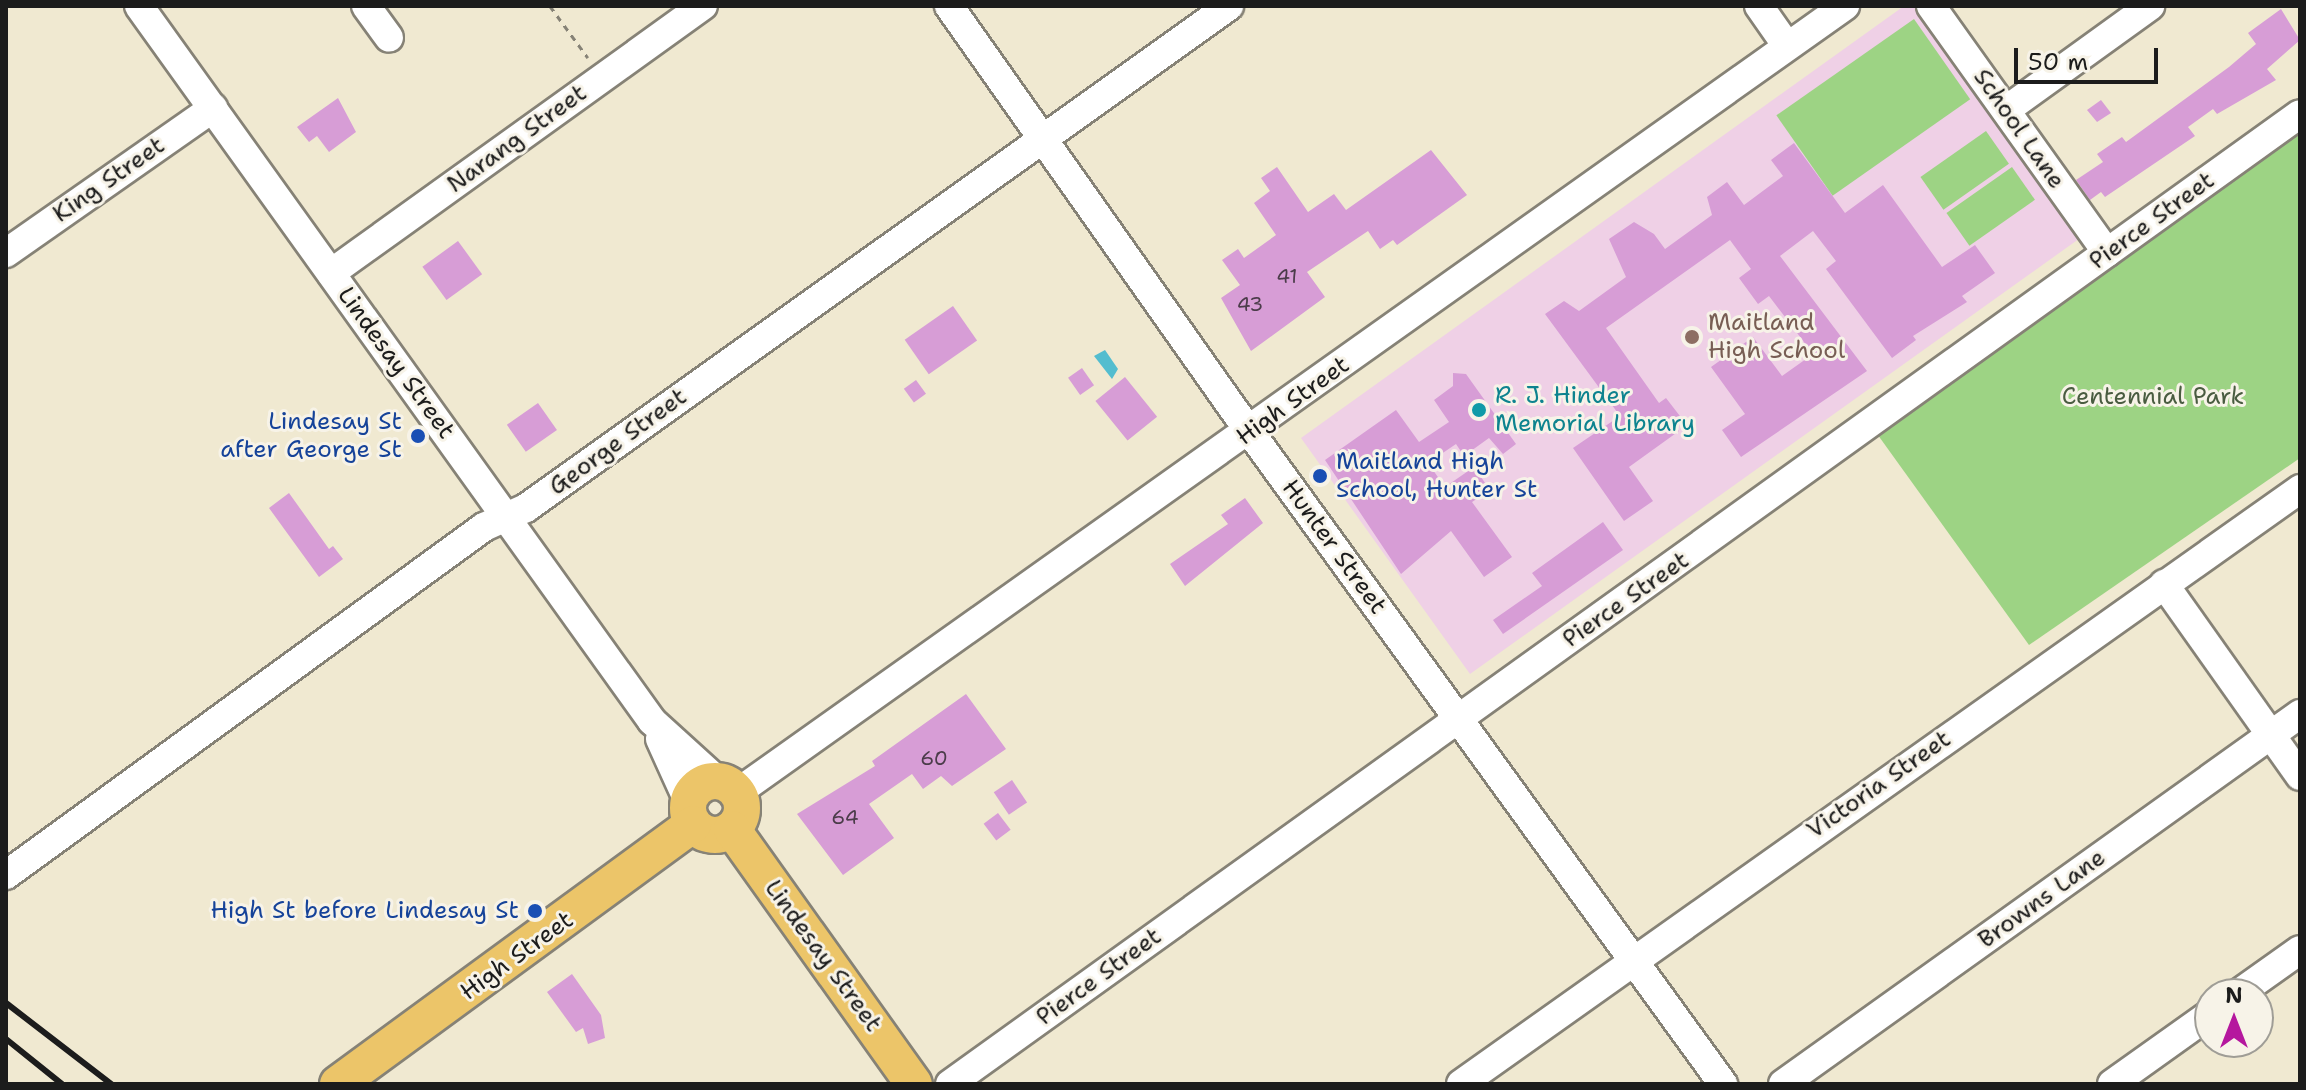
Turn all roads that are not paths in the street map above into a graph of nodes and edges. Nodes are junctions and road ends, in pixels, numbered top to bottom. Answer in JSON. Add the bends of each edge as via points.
{"nodes":[{"id":1,"x":366,"y":6,"type":"edge"},
{"id":2,"x":703,"y":6,"type":"edge"},
{"id":3,"x":949,"y":6,"type":"edge"},
{"id":4,"x":1229,"y":6,"type":"edge"},
{"id":5,"x":1759,"y":6,"type":"edge"},
{"id":6,"x":1845,"y":6,"type":"edge"},
{"id":7,"x":1931,"y":6,"type":"edge"},
{"id":8,"x":2150,"y":6,"type":"edge"},
{"id":9,"x":154,"y":11,"type":"edge"},
{"id":10,"x":389,"y":38,"type":"dead end"},
{"id":11,"x":1787,"y":46,"type":"junction"},
{"id":12,"x":213,"y":108,"type":"junction"},
{"id":13,"x":2006,"y":110,"type":"junction"},
{"id":14,"x":2300,"y":114,"type":"edge"},
{"id":15,"x":1042,"y":137,"type":"junction"},
{"id":16,"x":6,"y":253,"type":"edge"},
{"id":17,"x":2107,"y":253,"type":"junction"},
{"id":18,"x":331,"y":273,"type":"junction"},
{"id":19,"x":1250,"y":432,"type":"junction"},
{"id":20,"x":2300,"y":489,"type":"edge"},
{"id":21,"x":505,"y":517,"type":"junction"},
{"id":22,"x":2164,"y":584,"type":"junction"},
{"id":23,"x":2300,"y":714,"type":"edge"},
{"id":24,"x":1459,"y":718,"type":"junction"},
{"id":25,"x":652,"y":721,"type":"junction"},
{"id":26,"x":2271,"y":735,"type":"junction"},
{"id":27,"x":2300,"y":776,"type":"edge"},
{"id":28,"x":728,"y":787,"type":"junction"},
{"id":29,"x":691,"y":814,"type":"junction"},
{"id":30,"x":732,"y":829,"type":"junction"},
{"id":31,"x":6,"y":875,"type":"edge"},
{"id":32,"x":2300,"y":950,"type":"edge"},
{"id":33,"x":1631,"y":959,"type":"junction"},
{"id":34,"x":2261,"y":978,"type":"edge"},
{"id":35,"x":2194,"y":1025,"type":"edge"},
{"id":36,"x":338,"y":1084,"type":"edge"},
{"id":37,"x":914,"y":1084,"type":"edge"},
{"id":38,"x":950,"y":1084,"type":"edge"},
{"id":39,"x":1461,"y":1084,"type":"edge"},
{"id":40,"x":1723,"y":1084,"type":"edge"},
{"id":41,"x":1783,"y":1084,"type":"edge"},
{"id":42,"x":2112,"y":1084,"type":"edge"}],
"edges":[{"from":1,"to":10,"type":"street"},
{"from":2,"to":18,"type":"street","name":"Narang Street"},
{"from":3,"to":15,"type":"street","name":"Hunter Street"},
{"from":4,"to":15,"type":"street","name":"George Street"},
{"from":5,"to":11,"type":"street"},
{"from":6,"to":11,"type":"street","name":"High Street"},
{"from":7,"to":13,"type":"street","name":"School Lane"},
{"from":8,"to":13,"type":"street"},
{"from":9,"to":12,"type":"street","name":"Lindesay Street"},
{"from":11,"to":19,"type":"street","name":"High Street"},
{"from":12,"to":16,"type":"street","name":"King Street"},
{"from":12,"to":18,"type":"street","name":"Lindesay Street"},
{"from":13,"to":17,"type":"street","name":"School Lane"},
{"from":14,"to":17,"type":"street","name":"Pierce Street"},
{"from":15,"to":19,"type":"street","name":"Hunter Street"},
{"from":15,"to":21,"type":"street","name":"George Street","via":[[526,508]]},
{"from":17,"to":24,"type":"street","name":"Pierce Street"},
{"from":18,"to":21,"type":"street","name":"Lindesay Street"},
{"from":19,"to":24,"type":"street","name":"Hunter Street"},
{"from":19,"to":28,"type":"street","name":"High Street"},
{"from":20,"to":22,"type":"street","name":"Victoria Street"},
{"from":21,"to":25,"type":"street","name":"Lindesay Street"},
{"from":21,"to":31,"type":"street","name":"George Street","via":[[484,527]]},
{"from":22,"to":26,"type":"street"},
{"from":22,"to":33,"type":"street","name":"Victoria Street"},
{"from":23,"to":26,"type":"street","name":"Browns Lane"},
{"from":24,"to":33,"type":"street","name":"Hunter Street"},
{"from":24,"to":38,"type":"street","name":"Pierce Street"},
{"from":25,"to":28,"type":"street","name":"Lindesay Street"},
{"from":25,"to":29,"type":"street","name":"Lindesay Street"},
{"from":26,"to":27,"type":"street"},
{"from":26,"to":41,"type":"street","name":"Browns Lane"},
{"from":28,"to":29,"type":"main road","via":[[699,786]]},
{"from":28,"to":30,"type":"main road","via":[[742,812]]},
{"from":29,"to":30,"type":"main road","via":[[715,835]]},
{"from":29,"to":36,"type":"main road","name":"High Street"},
{"from":30,"to":37,"type":"main road","name":"Lindesay Street"},
{"from":32,"to":34,"type":"street"},
{"from":33,"to":39,"type":"street","name":"Victoria Street"},
{"from":33,"to":40,"type":"street","name":"Hunter Street"},
{"from":35,"to":42,"type":"street"}]}
